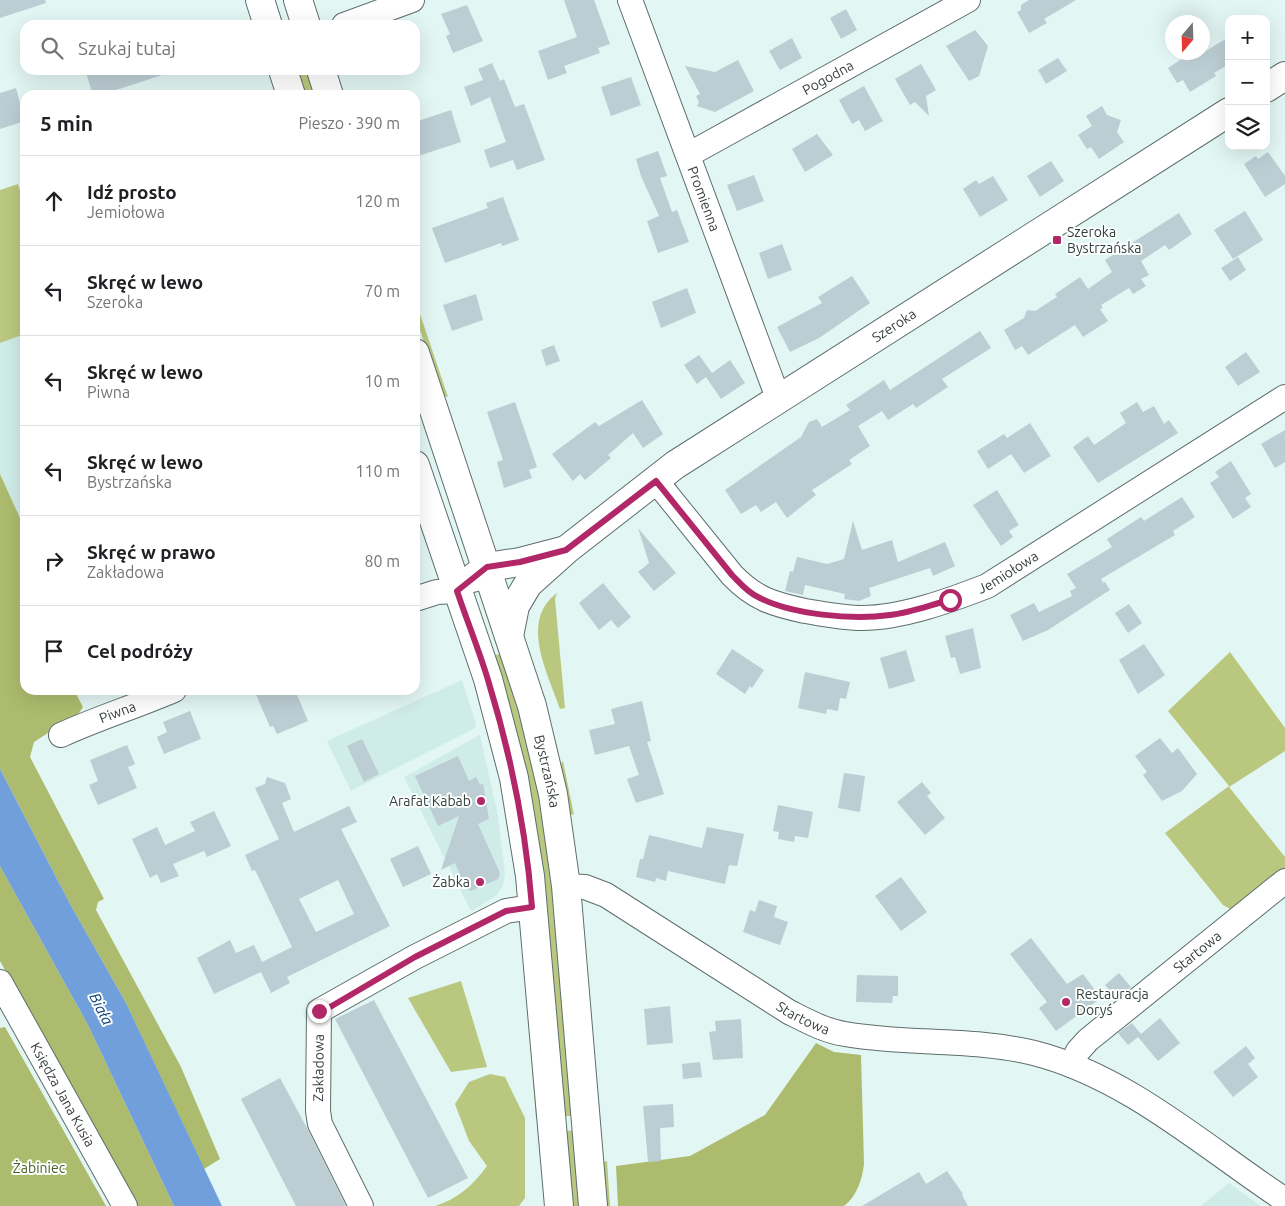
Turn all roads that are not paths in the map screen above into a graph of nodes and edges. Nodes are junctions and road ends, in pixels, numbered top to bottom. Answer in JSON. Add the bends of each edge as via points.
{"nodes":[{"id":1,"x":260,"y":0,"type":"edge"},
{"id":2,"x":298,"y":0,"type":"edge"},
{"id":3,"x":412,"y":0,"type":"edge"},
{"id":4,"x":630,"y":0,"type":"edge"},
{"id":5,"x":968,"y":0,"type":"edge"},
{"id":6,"x":266,"y":20,"type":"edge"},
{"id":7,"x":304,"y":20,"type":"edge"},
{"id":8,"x":358,"y":20,"type":"edge"},
{"id":9,"x":285,"y":75,"type":"edge"},
{"id":10,"x":323,"y":75,"type":"edge"},
{"id":11,"x":1285,"y":76,"type":"edge"},
{"id":12,"x":1270,"y":85,"type":"edge"},
{"id":13,"x":289,"y":90,"type":"edge"},
{"id":14,"x":327,"y":90,"type":"edge"},
{"id":15,"x":1225,"y":115,"type":"edge"},
{"id":16,"x":688,"y":155,"type":"junction"},
{"id":17,"x":420,"y":368,"type":"edge"},
{"id":18,"x":1285,"y":397,"type":"edge"},
{"id":19,"x":778,"y":398,"type":"junction"},
{"id":20,"x":420,"y":480,"type":"edge"},
{"id":21,"x":656,"y":481,"type":"junction"},
{"id":22,"x":566,"y":550,"type":"junction"},
{"id":23,"x":487,"y":567,"type":"junction"},
{"id":24,"x":528,"y":584,"type":"junction"},
{"id":25,"x":457,"y":591,"type":"junction"},
{"id":26,"x":495,"y":594,"type":"junction"},
{"id":27,"x":420,"y":597,"type":"edge"},
{"id":28,"x":509,"y":636,"type":"junction"},
{"id":29,"x":163,"y":695,"type":"edge"},
{"id":30,"x":61,"y":735,"type":"dead end"},
{"id":31,"x":1285,"y":881,"type":"edge"},
{"id":32,"x":566,"y":886,"type":"junction"},
{"id":33,"x":532,"y":907,"type":"junction"},
{"id":34,"x":0,"y":982,"type":"edge"},
{"id":35,"x":1071,"y":1065,"type":"junction"},
{"id":36,"x":1285,"y":1200,"type":"edge"},
{"id":37,"x":125,"y":1206,"type":"edge"},
{"id":38,"x":361,"y":1206,"type":"edge"},
{"id":39,"x":559,"y":1206,"type":"edge"},
{"id":40,"x":593,"y":1206,"type":"edge"}],
"edges":[{"from":1,"to":6,"type":"main road"},
{"from":2,"to":7,"type":"main road"},
{"from":3,"to":8,"type":"street"},
{"from":4,"to":16,"type":"street","name":"Promienna"},
{"from":5,"to":16,"type":"street","name":"Pogodna"},
{"from":9,"to":13,"type":"main road"},
{"from":10,"to":14,"type":"main road"},
{"from":11,"to":12,"type":"main road"},
{"from":15,"to":19,"type":"main road","name":"Szeroka"},
{"from":16,"to":19,"type":"street","name":"Promienna"},
{"from":17,"to":23,"type":"main road","name":"Bystrzańska"},
{"from":18,"to":21,"type":"street","name":"Jemiołowa","via":[[987,586],[893,615],[863,618],[832,616],[785,607],[757,597],[732,575]]},
{"from":19,"to":21,"type":"main road","name":"Szeroka","via":[[675,465]]},
{"from":20,"to":25,"type":"main road"},
{"from":21,"to":22,"type":"main road","name":"Szeroka"},
{"from":22,"to":23,"type":"main road","name":"Szeroka"},
{"from":22,"to":24,"type":"main road","name":"Szeroka"},
{"from":23,"to":25,"type":"main road"},
{"from":23,"to":26,"type":"main road","name":"Bystrzańska"},
{"from":24,"to":26,"type":"main road","name":"Szeroka"},
{"from":24,"to":28,"type":"main road","name":"Szeroka","via":[[515,606]]},
{"from":25,"to":26,"type":"main road","name":"Szeroka"},
{"from":25,"to":27,"type":"street"},
{"from":25,"to":33,"type":"main road","via":[[488,679],[514,778]]},
{"from":26,"to":28,"type":"main road","name":"Bystrzańska"},
{"from":28,"to":32,"type":"main road","name":"Bystrzańska","via":[[532,706],[551,784]]},
{"from":29,"to":30,"type":"street","name":"Piwna"},
{"from":31,"to":35,"type":"street","name":"Startowa","via":[[1088,1040]]},
{"from":32,"to":35,"type":"street","name":"Startowa","via":[[585,887],[606,895],[789,1012],[820,1027],[846,1034],[1005,1048]]},
{"from":32,"to":40,"type":"main road","name":"Bystrzańska"},
{"from":33,"to":38,"type":"street","name":"Zakładowa","via":[[506,911],[319,1011],[320,1124]]},
{"from":33,"to":39,"type":"main road"},
{"from":34,"to":37,"type":"street","name":"Księdza Jana Kusia"},
{"from":35,"to":36,"type":"street","name":"Startowa","via":[[1146,1103]]}]}
